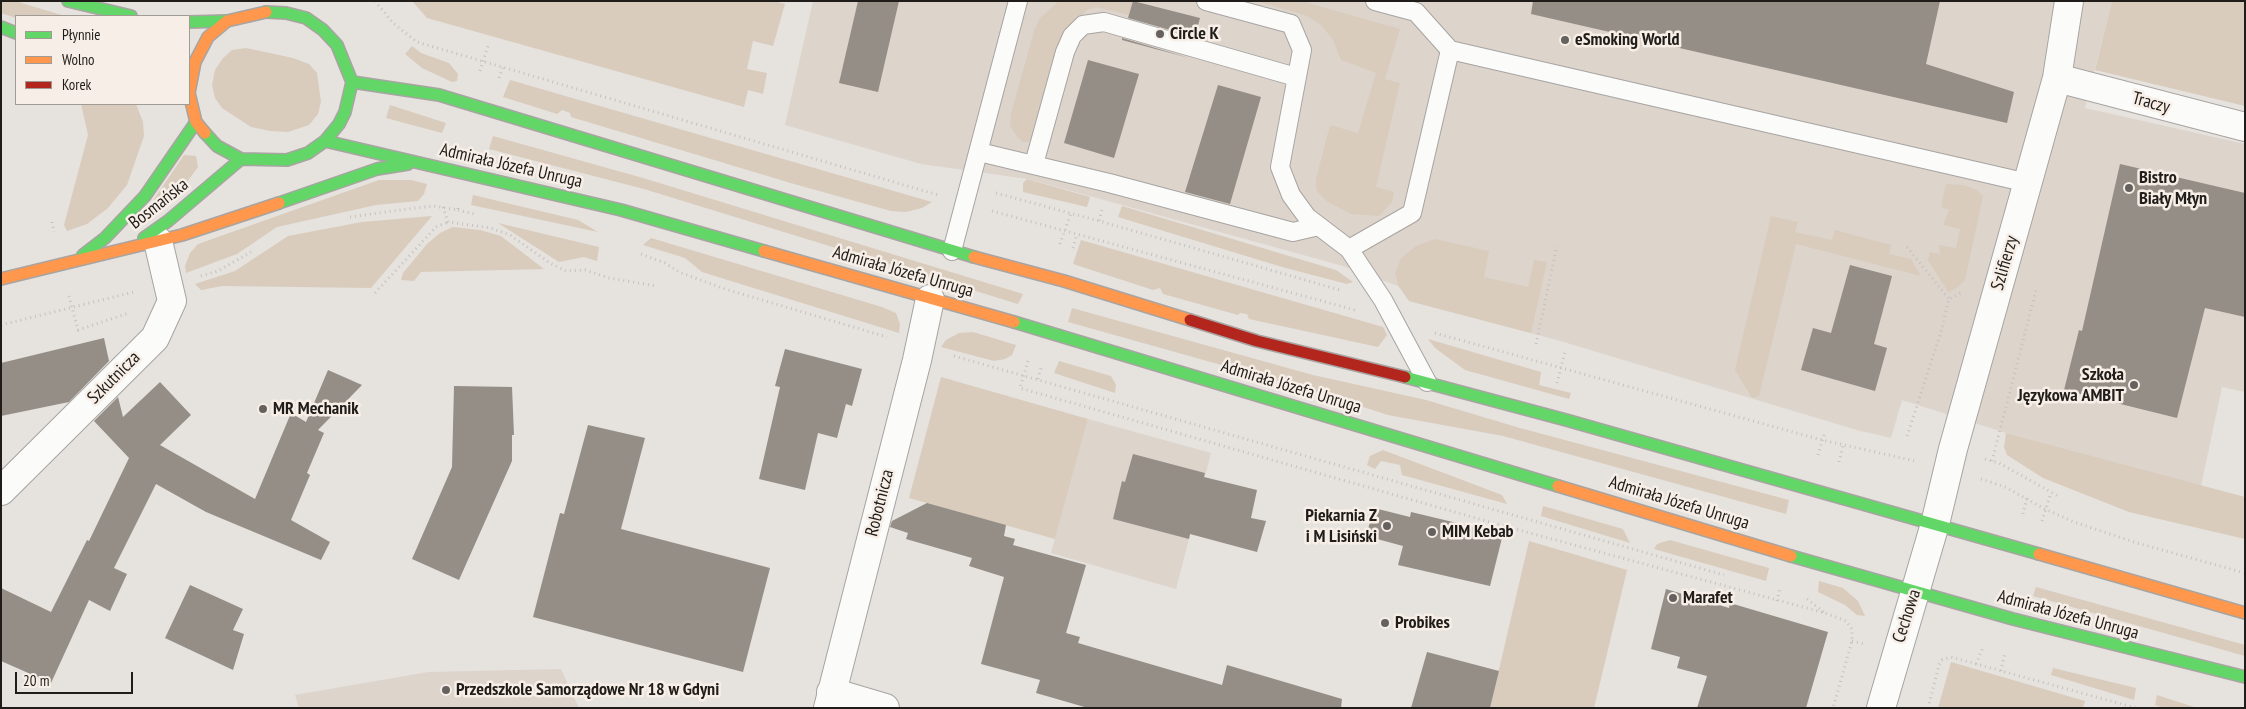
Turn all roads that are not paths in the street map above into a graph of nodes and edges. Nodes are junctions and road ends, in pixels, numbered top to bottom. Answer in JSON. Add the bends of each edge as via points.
{"nodes":[{"id":1,"x":68,"y":1,"type":"edge"},
{"id":2,"x":1018,"y":1,"type":"edge"},
{"id":3,"x":1206,"y":1,"type":"edge"},
{"id":4,"x":1376,"y":1,"type":"edge"},
{"id":5,"x":2069,"y":1,"type":"edge"},
{"id":6,"x":126,"y":15,"type":"edge"},
{"id":7,"x":227,"y":21,"type":"junction"},
{"id":8,"x":190,"y":22,"type":"edge"},
{"id":9,"x":1,"y":27,"type":"edge"},
{"id":10,"x":15,"y":33,"type":"edge"},
{"id":11,"x":1450,"y":50,"type":"junction"},
{"id":12,"x":1296,"y":76,"type":"junction"},
{"id":13,"x":2057,"y":78,"type":"junction"},
{"id":14,"x":352,"y":82,"type":"junction"},
{"id":15,"x":190,"y":88,"type":"edge"},
{"id":16,"x":190,"y":97,"type":"edge"},
{"id":17,"x":196,"y":122,"type":"junction"},
{"id":18,"x":2245,"y":127,"type":"edge"},
{"id":19,"x":325,"y":140,"type":"junction"},
{"id":20,"x":979,"y":152,"type":"junction"},
{"id":21,"x":241,"y":159,"type":"junction"},
{"id":22,"x":424,"y":164,"type":"junction"},
{"id":23,"x":1034,"y":164,"type":"junction"},
{"id":24,"x":2028,"y":183,"type":"junction"},
{"id":25,"x":1319,"y":226,"type":"junction"},
{"id":26,"x":146,"y":244,"type":"junction"},
{"id":27,"x":1349,"y":249,"type":"junction"},
{"id":28,"x":952,"y":251,"type":"junction"},
{"id":29,"x":76,"y":260,"type":"junction"},
{"id":30,"x":1,"y":279,"type":"edge"},
{"id":31,"x":930,"y":299,"type":"junction"},
{"id":32,"x":1427,"y":382,"type":"junction"},
{"id":33,"x":1,"y":491,"type":"edge"},
{"id":34,"x":1934,"y":524,"type":"junction"},
{"id":35,"x":1915,"y":592,"type":"junction"},
{"id":36,"x":2245,"y":613,"type":"edge"},
{"id":37,"x":2245,"y":677,"type":"edge"},
{"id":38,"x":830,"y":700,"type":"edge"},
{"id":39,"x":885,"y":708,"type":"edge"},
{"id":40,"x":1881,"y":708,"type":"edge"}],
"edges":[{"from":1,"to":6,"type":"street"},
{"from":2,"to":20,"type":"lane"},
{"from":3,"to":12,"type":"lane","via":[[1291,24],[1302,50]]},
{"from":4,"to":11,"type":"lane","via":[[1416,12]]},
{"from":5,"to":13,"type":"street","name":"Szlifierzy"},
{"from":7,"to":8,"type":"street"},
{"from":7,"to":14,"type":"street","via":[[266,12],[286,12],[306,18],[336,45]]},
{"from":7,"to":15,"type":"street","via":[[208,37],[195,62]]},
{"from":9,"to":10,"type":"street"},
{"from":11,"to":24,"type":"lane"},
{"from":11,"to":27,"type":"lane","via":[[1412,213]]},
{"from":12,"to":23,"type":"lane","via":[[1104,22],[1084,25],[1072,36],[1065,52]]},
{"from":12,"to":25,"type":"lane","via":[[1280,167],[1291,195],[1307,217]]},
{"from":13,"to":18,"type":"street","name":"Traczy"},
{"from":13,"to":24,"type":"street","name":"Szlifierzy"},
{"from":14,"to":19,"type":"street","via":[[345,112]]},
{"from":14,"to":28,"type":"street","name":"Admirała Józefa Unruga","via":[[470,104]]},
{"from":16,"to":17,"type":"street"},
{"from":17,"to":21,"type":"street","via":[[217,146]]},
{"from":17,"to":29,"type":"street","via":[[144,196],[105,238]]},
{"from":19,"to":21,"type":"street","via":[[308,153],[287,160]]},
{"from":19,"to":22,"type":"street","name":"Admirała Józefa Unruga"},
{"from":20,"to":23,"type":"lane"},
{"from":20,"to":28,"type":"lane"},
{"from":21,"to":26,"type":"street","name":"Bosmańska"},
{"from":22,"to":26,"type":"street","via":[[377,169],[223,223]]},
{"from":22,"to":31,"type":"street","name":"Admirała Józefa Unruga","via":[[621,210]]},
{"from":23,"to":25,"type":"lane","via":[[1293,232]]},
{"from":24,"to":34,"type":"street","name":"Szlifierzy"},
{"from":25,"to":27,"type":"lane"},
{"from":26,"to":29,"type":"street","name":"Bosmańska"},
{"from":26,"to":33,"type":"street","name":"Szkutnicza","via":[[172,301],[154,338]]},
{"from":27,"to":32,"type":"lane","via":[[1395,322]]},
{"from":28,"to":32,"type":"street","name":"Admirała Józefa Unruga","via":[[1257,342]]},
{"from":29,"to":30,"type":"street","name":"Bosmańska"},
{"from":31,"to":35,"type":"street","name":"Admirała Józefa Unruga"},
{"from":31,"to":38,"type":"street","name":"Robotnicza"},
{"from":32,"to":34,"type":"street","name":"Admirała Józefa Unruga"},
{"from":34,"to":35,"type":"street","name":"Cechowa"},
{"from":34,"to":36,"type":"street","name":"Admirała Józefa Unruga"},
{"from":35,"to":37,"type":"street","name":"Admirała Józefa Unruga"},
{"from":35,"to":40,"type":"street","name":"Cechowa"},
{"from":38,"to":39,"type":"street"}]}
